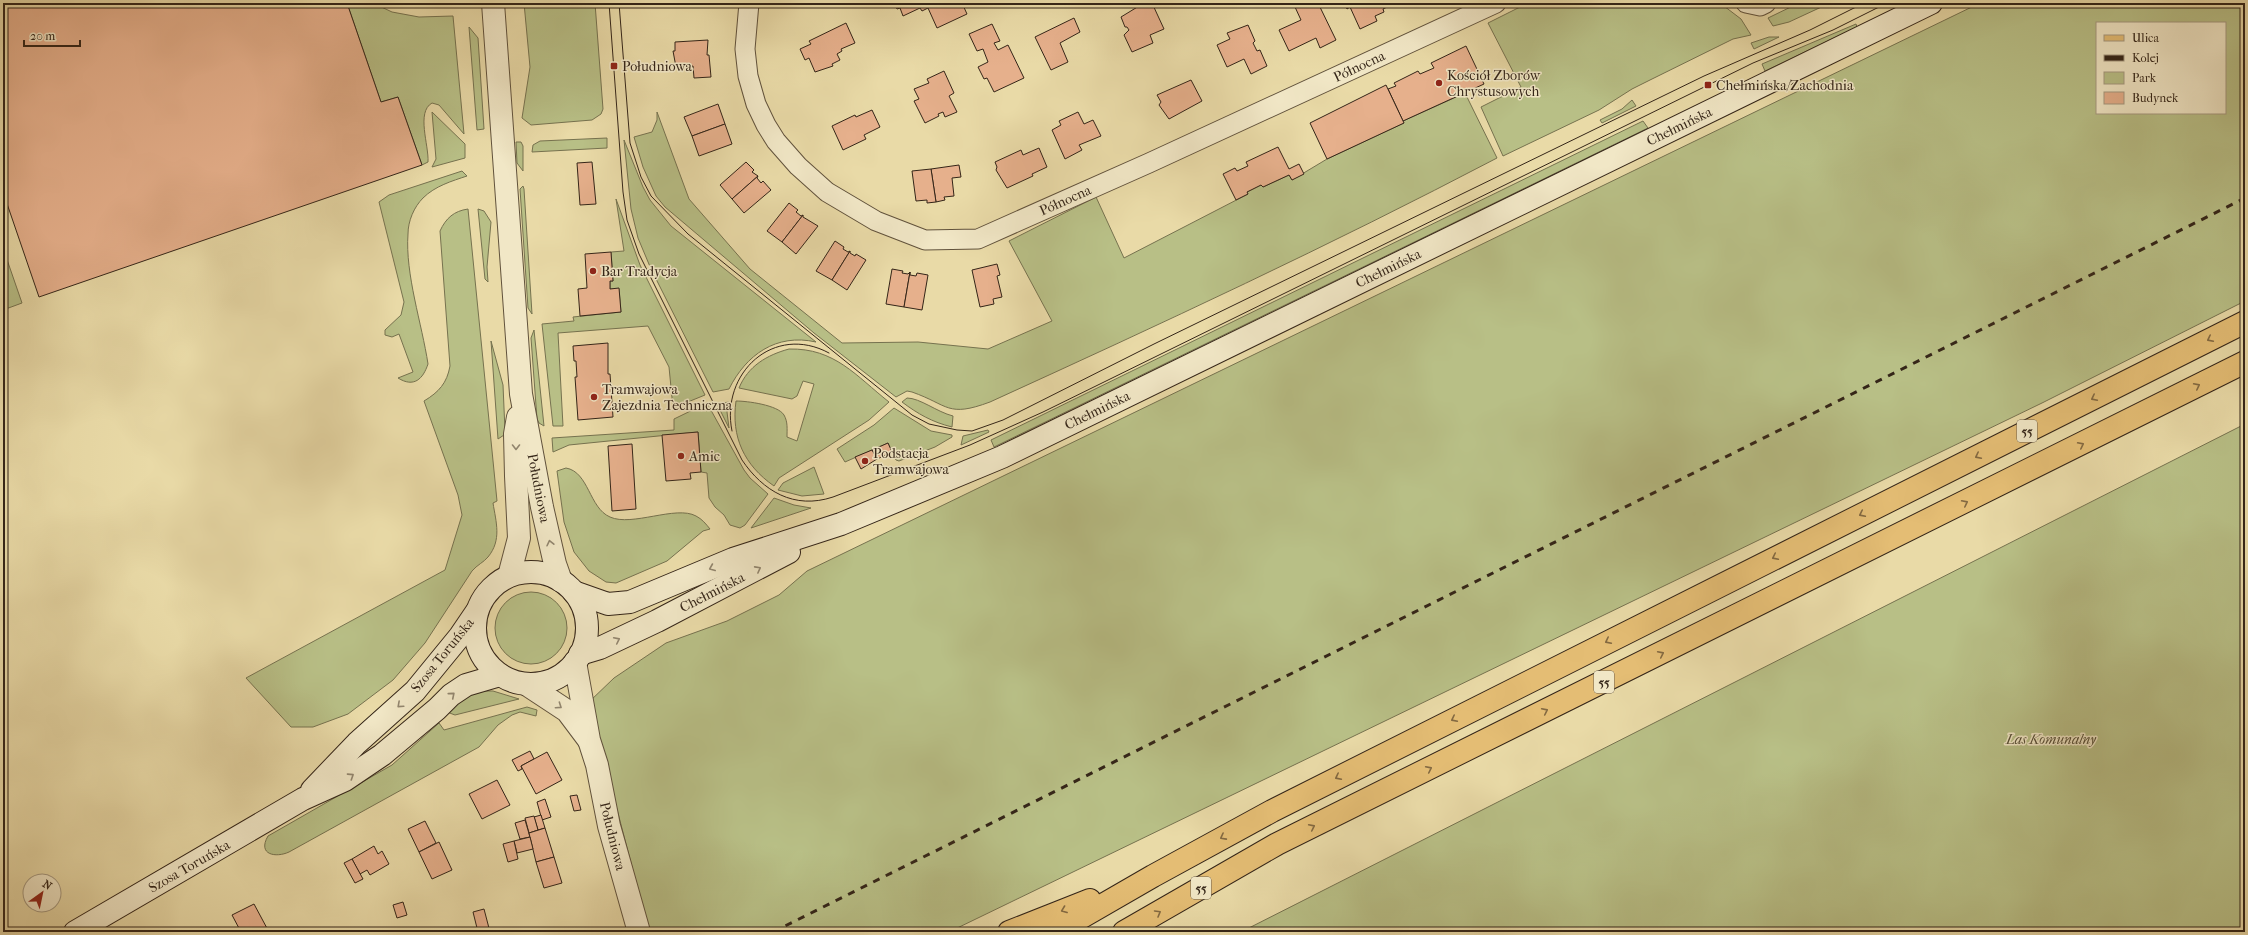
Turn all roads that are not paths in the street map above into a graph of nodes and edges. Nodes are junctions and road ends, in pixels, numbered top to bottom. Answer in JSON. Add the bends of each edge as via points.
{"nodes":[{"id":1,"x":493,"y":3,"type":"edge"},
{"id":2,"x":749,"y":3,"type":"edge"},
{"id":3,"x":1496,"y":3,"type":"edge"},
{"id":4,"x":1746,"y":3,"type":"edge"},
{"id":5,"x":1766,"y":3,"type":"edge"},
{"id":6,"x":1931,"y":3,"type":"edge"},
{"id":7,"x":2245,"y":322,"type":"edge"},
{"id":8,"x":2245,"y":362,"type":"edge"},
{"id":9,"x":521,"y":394,"type":"junction"},
{"id":10,"x":841,"y":524,"type":"junction"},
{"id":11,"x":509,"y":576,"type":"junction"},
{"id":12,"x":568,"y":586,"type":"junction"},
{"id":13,"x":478,"y":610,"type":"junction"},
{"id":14,"x":578,"y":658,"type":"junction"},
{"id":15,"x":500,"y":675,"type":"junction"},
{"id":16,"x":526,"y":684,"type":"junction"},
{"id":17,"x":589,"y":740,"type":"junction"},
{"id":18,"x":303,"y":799,"type":"junction"},
{"id":19,"x":1153,"y":876,"type":"junction"},
{"id":20,"x":74,"y":932,"type":"edge"},
{"id":21,"x":638,"y":932,"type":"edge"},
{"id":22,"x":1009,"y":932,"type":"edge"},
{"id":23,"x":1056,"y":932,"type":"edge"},
{"id":24,"x":1124,"y":932,"type":"edge"}],
"edges":[{"from":1,"to":9,"type":"main road","name":"Południowa"},
{"from":2,"to":3,"type":"street","name":"Północna","via":[[745,49],[748,76],[756,104],[776,141],[798,166],[827,192],[876,221],[924,240],[978,239]]},
{"from":4,"to":5,"type":"street","via":[[1760,6]]},
{"from":6,"to":10,"type":"main road","name":"Chełmińska","via":[[1002,457]]},
{"from":7,"to":19,"type":"main road","number":"55","one_way":true,"via":[[1346,773]]},
{"from":24,"to":8,"type":"main road","number":"55","one_way":true,"via":[[1277,844]]},
{"from":9,"to":11,"type":"main road","name":"Południowa","one_way":true,"via":[[516,434],[519,538]]},
{"from":12,"to":9,"type":"main road","name":"Południowa","one_way":true,"via":[[555,564]]},
{"from":10,"to":12,"type":"main road","name":"Chełmińska","one_way":true,"via":[[733,559],[630,602],[608,604]]},
{"from":14,"to":10,"type":"main road","name":"Chełmińska","one_way":true,"via":[[657,621]]},
{"from":11,"to":12,"type":"main road","via":[[535,572],[549,575]]},
{"from":11,"to":13,"type":"main road","via":[[495,585],[485,596]]},
{"from":12,"to":14,"type":"main road","via":[[586,616],[587,629]]},
{"from":13,"to":15,"type":"main road","via":[[475,634],[478,646],[491,667]]},
{"from":13,"to":18,"type":"main road","name":"Szosa Toruńska","one_way":true,"via":[[415,691],[357,743]]},
{"from":14,"to":16,"type":"main road","via":[[566,672],[554,679]]},
{"from":14,"to":17,"type":"main road","name":"Południowa"},
{"from":15,"to":16,"type":"main road"},
{"from":18,"to":15,"type":"main road","name":"Szosa Toruńska","one_way":true,"via":[[345,780],[382,755],[466,685]]},
{"from":16,"to":17,"type":"main road","name":"Południowa","one_way":true,"via":[[567,711]]},
{"from":17,"to":21,"type":"main road","name":"Południowa"},
{"from":18,"to":20,"type":"main road","name":"Szosa Toruńska"},
{"from":19,"to":22,"type":"main road","one_way":true},
{"from":19,"to":23,"type":"main road","number":"55"}]}
